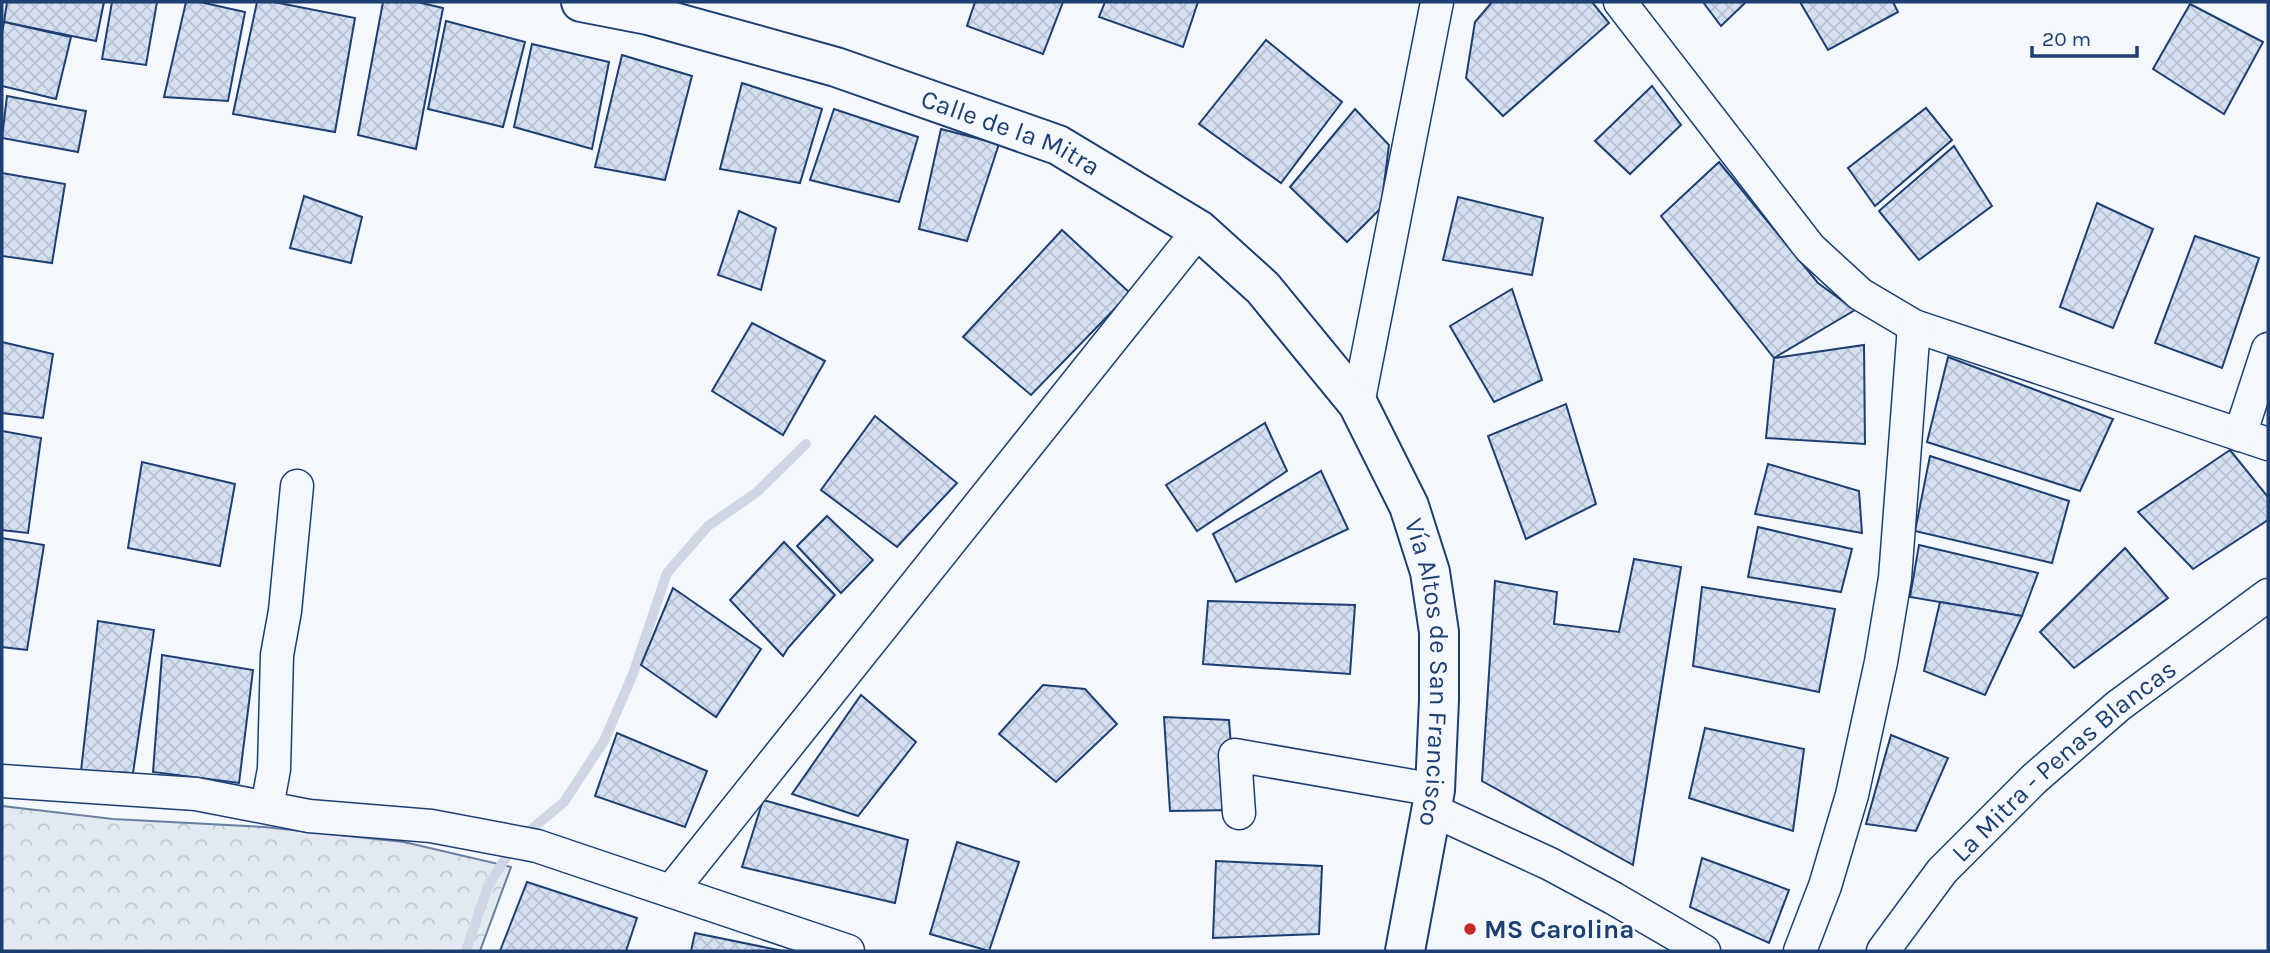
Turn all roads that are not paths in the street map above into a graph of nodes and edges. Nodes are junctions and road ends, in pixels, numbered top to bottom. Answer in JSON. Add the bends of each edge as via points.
{"nodes":[{"id":1,"x":581,"y":2,"type":"edge"},
{"id":2,"x":1437,"y":2,"type":"edge"},
{"id":3,"x":1620,"y":2,"type":"edge"},
{"id":4,"x":651,"y":8,"type":"edge"},
{"id":5,"x":1199,"y":230,"type":"junction"},
{"id":6,"x":1914,"y":326,"type":"junction"},
{"id":7,"x":2268,"y":349,"type":"edge"},
{"id":8,"x":1358,"y":404,"type":"junction"},
{"id":9,"x":2254,"y":440,"type":"edge"},
{"id":10,"x":297,"y":486,"type":"dead end"},
{"id":11,"x":2268,"y":595,"type":"edge"},
{"id":12,"x":2,"y":781,"type":"edge"},
{"id":13,"x":1434,"y":800,"type":"junction"},
{"id":14,"x":267,"y":807,"type":"junction"},
{"id":15,"x":1239,"y":813,"type":"dead end"},
{"id":16,"x":671,"y":891,"type":"junction"},
{"id":17,"x":848,"y":951,"type":"edge"},
{"id":18,"x":1405,"y":951,"type":"edge"},
{"id":19,"x":1704,"y":951,"type":"edge"},
{"id":20,"x":1800,"y":951,"type":"edge"},
{"id":21,"x":1883,"y":951,"type":"edge"}],
"edges":[{"from":1,"to":4,"type":"street","name":"Calle de la Mitra"},
{"from":2,"to":8,"type":"street"},
{"from":3,"to":6,"type":"street","via":[[1810,248],[1860,294]]},
{"from":4,"to":5,"type":"street","name":"Calle de la Mitra","via":[[1058,145]]},
{"from":5,"to":8,"type":"street","name":"Calle de la Mitra","via":[[1263,288]]},
{"from":5,"to":16,"type":"street"},
{"from":6,"to":9,"type":"street"},
{"from":6,"to":20,"type":"street","via":[[1895,578],[1881,662],[1852,795]]},
{"from":7,"to":9,"type":"street"},
{"from":8,"to":13,"type":"street","name":"Vía Altos de San Francisco","via":[[1409,506],[1430,572],[1439,632]]},
{"from":10,"to":14,"type":"street","via":[[277,655],[274,769]]},
{"from":11,"to":21,"type":"street","name":"La Mitra - Penas Blancas","via":[[2118,706],[2035,779],[1942,871]]},
{"from":12,"to":14,"type":"street","via":[[196,794]]},
{"from":13,"to":15,"type":"street","via":[[1235,755]]},
{"from":13,"to":18,"type":"street","name":"Vía Altos de San Francisco"},
{"from":13,"to":19,"type":"street"},
{"from":14,"to":16,"type":"street","via":[[309,816],[431,826],[537,846]]},
{"from":16,"to":17,"type":"street"}]}
